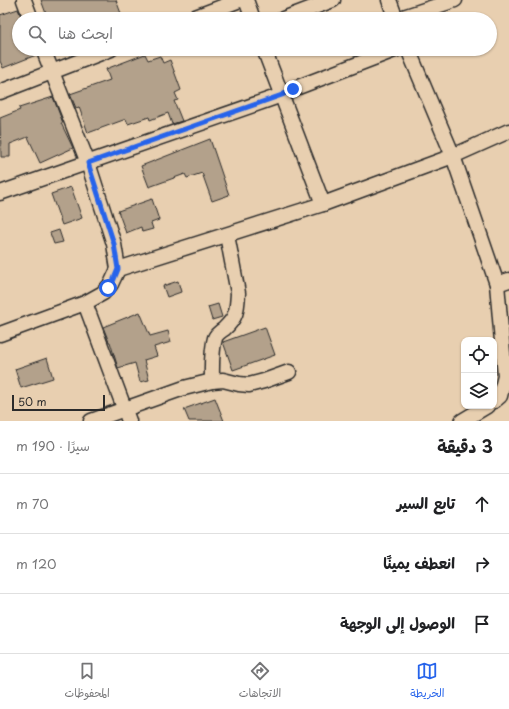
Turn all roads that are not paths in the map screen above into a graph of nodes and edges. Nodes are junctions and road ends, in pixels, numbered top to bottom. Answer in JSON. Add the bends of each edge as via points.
{"nodes":[{"id":1,"x":24,"y":0,"type":"edge"},
{"id":2,"x":240,"y":0,"type":"edge"},
{"id":3,"x":246,"y":0,"type":"edge"},
{"id":4,"x":333,"y":0,"type":"edge"},
{"id":5,"x":389,"y":0,"type":"edge"},
{"id":6,"x":455,"y":0,"type":"edge"},
{"id":7,"x":28,"y":12,"type":"edge"},
{"id":8,"x":208,"y":12,"type":"edge"},
{"id":9,"x":250,"y":12,"type":"edge"},
{"id":10,"x":301,"y":12,"type":"edge"},
{"id":11,"x":393,"y":12,"type":"edge"},
{"id":12,"x":418,"y":12,"type":"edge"},
{"id":13,"x":46,"y":56,"type":"edge"},
{"id":14,"x":94,"y":56,"type":"edge"},
{"id":15,"x":267,"y":56,"type":"edge"},
{"id":16,"x":379,"y":56,"type":"edge"},
{"id":17,"x":411,"y":56,"type":"edge"},
{"id":18,"x":52,"y":72,"type":"junction"},
{"id":19,"x":0,"y":92,"type":"edge"},
{"id":20,"x":282,"y":95,"type":"junction"},
{"id":21,"x":509,"y":131,"type":"edge"},
{"id":22,"x":453,"y":156,"type":"junction"},
{"id":23,"x":88,"y":163,"type":"junction"},
{"id":24,"x":0,"y":193,"type":"edge"},
{"id":25,"x":323,"y":204,"type":"junction"},
{"id":26,"x":227,"y":235,"type":"junction"},
{"id":27,"x":118,"y":269,"type":"junction"},
{"id":28,"x":503,"y":282,"type":"edge"},
{"id":29,"x":85,"y":302,"type":"junction"},
{"id":30,"x":0,"y":334,"type":"edge"},
{"id":31,"x":289,"y":372,"type":"dead end"},
{"id":32,"x":212,"y":381,"type":"junction"},
{"id":33,"x":497,"y":398,"type":"edge"},
{"id":34,"x":482,"y":409,"type":"edge"},
{"id":35,"x":126,"y":415,"type":"edge"},
{"id":36,"x":91,"y":421,"type":"edge"},
{"id":37,"x":462,"y":421,"type":"edge"}],
"edges":[{"from":1,"to":7,"type":"street"},
{"from":2,"to":8,"type":"street"},
{"from":3,"to":9,"type":"street"},
{"from":4,"to":10,"type":"street"},
{"from":5,"to":11,"type":"street"},
{"from":6,"to":12,"type":"street"},
{"from":13,"to":18,"type":"street"},
{"from":14,"to":18,"type":"street"},
{"from":15,"to":20,"type":"street"},
{"from":16,"to":20,"type":"street"},
{"from":17,"to":22,"type":"street"},
{"from":18,"to":19,"type":"street"},
{"from":18,"to":23,"type":"street"},
{"from":20,"to":23,"type":"street"},
{"from":20,"to":25,"type":"street"},
{"from":21,"to":22,"type":"street"},
{"from":22,"to":25,"type":"street"},
{"from":22,"to":28,"type":"street"},
{"from":23,"to":24,"type":"street"},
{"from":23,"to":27,"type":"street","via":[[114,244]]},
{"from":25,"to":26,"type":"street"},
{"from":26,"to":27,"type":"street"},
{"from":26,"to":32,"type":"street","via":[[238,294],[236,314],[215,337],[212,349]]},
{"from":27,"to":29,"type":"street","via":[[112,284],[103,293]]},
{"from":28,"to":33,"type":"street","via":[[505,376]]},
{"from":29,"to":30,"type":"street"},
{"from":29,"to":35,"type":"street"},
{"from":31,"to":32,"type":"street","via":[[249,385],[223,380]]},
{"from":32,"to":35,"type":"street","via":[[184,388]]},
{"from":34,"to":37,"type":"street"},
{"from":35,"to":36,"type":"street"}]}
